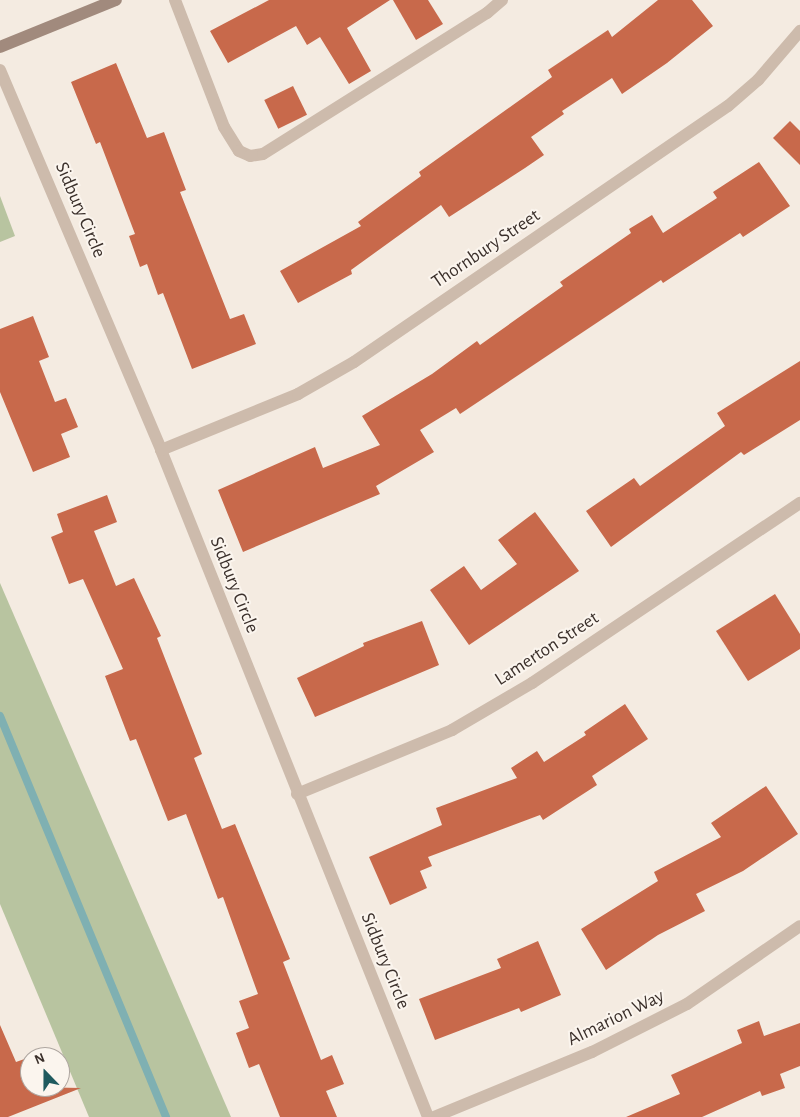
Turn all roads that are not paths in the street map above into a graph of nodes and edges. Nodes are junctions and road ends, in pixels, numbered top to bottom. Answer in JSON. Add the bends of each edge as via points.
{"nodes":[{"id":1,"x":116,"y":0,"type":"edge"},
{"id":2,"x":175,"y":0,"type":"edge"},
{"id":3,"x":502,"y":0,"type":"edge"},
{"id":4,"x":800,"y":31,"type":"edge"},
{"id":5,"x":0,"y":47,"type":"edge"},
{"id":6,"x":0,"y":70,"type":"edge"},
{"id":7,"x":161,"y":450,"type":"junction"},
{"id":8,"x":800,"y":503,"type":"edge"},
{"id":9,"x":297,"y":794,"type":"junction"},
{"id":10,"x":800,"y":926,"type":"edge"},
{"id":11,"x":428,"y":1117,"type":"edge"},
{"id":12,"x":434,"y":1117,"type":"edge"}],
"edges":[{"from":1,"to":5,"type":"street"},
{"from":2,"to":3,"type":"street","via":[[224,127],[239,151],[250,156],[263,154],[487,13]]},
{"from":4,"to":7,"type":"street","name":"Thornbury Street","via":[[758,80],[728,106],[354,362],[298,394]]},
{"from":6,"to":7,"type":"street","name":"Sidbury Circle"},
{"from":7,"to":9,"type":"street","name":"Sidbury Circle"},
{"from":8,"to":9,"type":"street","name":"Lamerton Street","via":[[532,683],[452,730]]},
{"from":9,"to":11,"type":"street","name":"Sidbury Circle"},
{"from":10,"to":12,"type":"street","name":"Almarion Way","via":[[687,1004],[592,1052]]}]}
